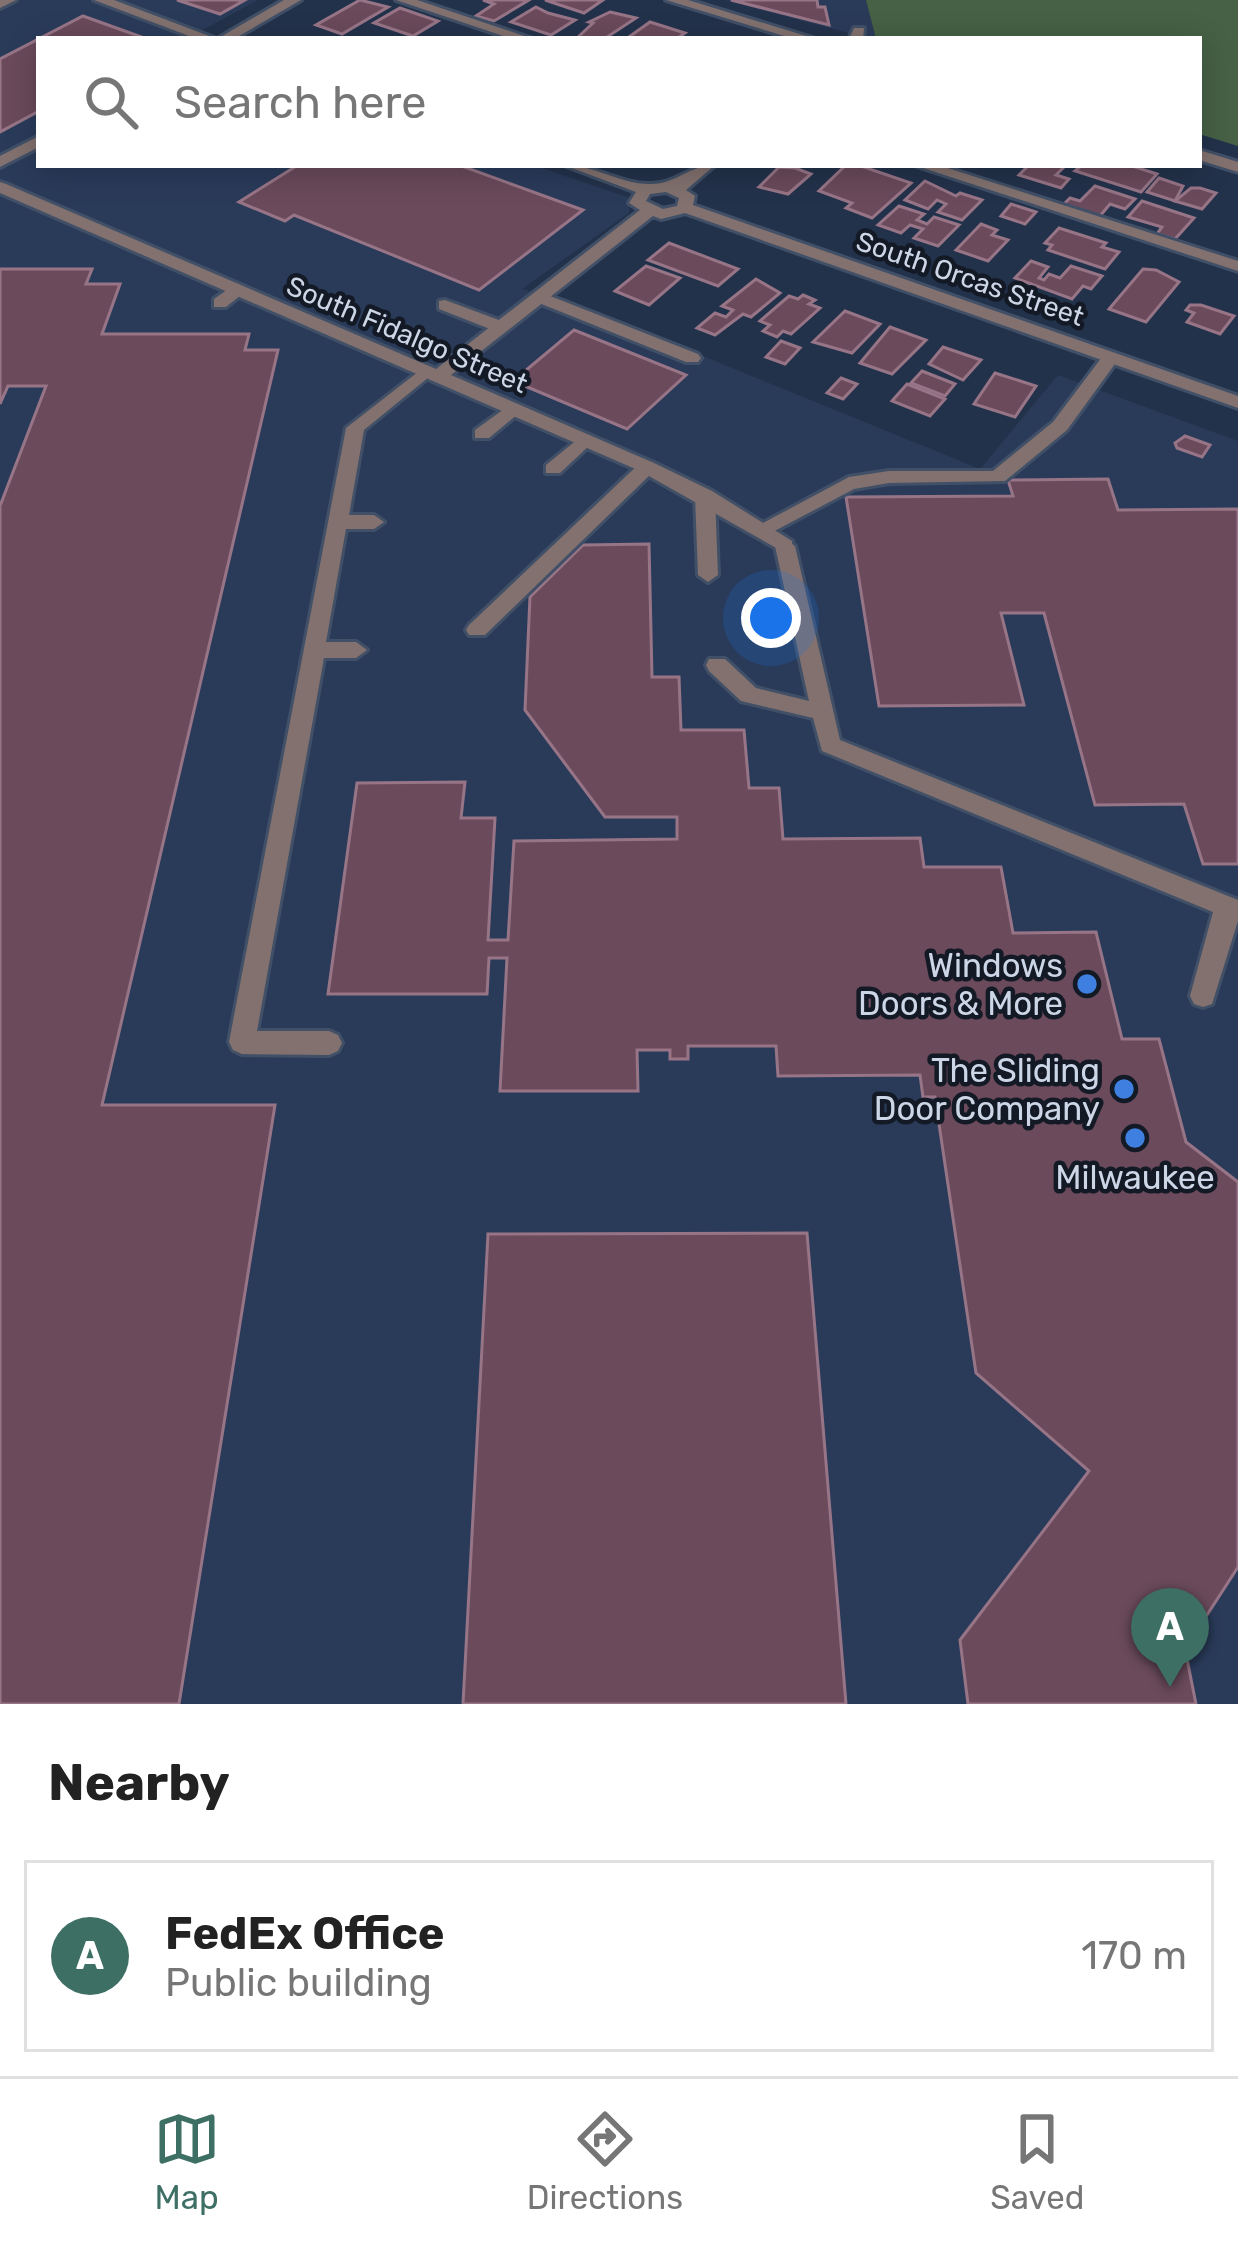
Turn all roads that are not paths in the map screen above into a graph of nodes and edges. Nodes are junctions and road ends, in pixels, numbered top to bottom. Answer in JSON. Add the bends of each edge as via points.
{"nodes":[{"id":1,"x":9,"y":0,"type":"edge"},
{"id":2,"x":101,"y":0,"type":"edge"},
{"id":3,"x":294,"y":0,"type":"edge"},
{"id":4,"x":403,"y":0,"type":"edge"},
{"id":5,"x":673,"y":0,"type":"edge"},
{"id":6,"x":0,"y":4,"type":"edge"},
{"id":7,"x":202,"y":36,"type":"edge"},
{"id":8,"x":229,"y":36,"type":"edge"},
{"id":9,"x":517,"y":36,"type":"edge"},
{"id":10,"x":799,"y":36,"type":"edge"},
{"id":11,"x":36,"y":143,"type":"edge"},
{"id":12,"x":1202,"y":156,"type":"edge"},
{"id":13,"x":0,"y":162,"type":"edge"},
{"id":14,"x":1238,"y":167,"type":"edge"},
{"id":15,"x":581,"y":168,"type":"edge"},
{"id":16,"x":702,"y":168,"type":"edge"},
{"id":17,"x":931,"y":168,"type":"edge"},
{"id":18,"x":0,"y":187,"type":"edge"},
{"id":19,"x":676,"y":189,"type":"junction"},
{"id":20,"x":645,"y":190,"type":"junction"},
{"id":21,"x":685,"y":208,"type":"junction"},
{"id":22,"x":649,"y":212,"type":"junction"},
{"id":23,"x":1238,"y":266,"type":"edge"},
{"id":24,"x":237,"y":291,"type":"junction"},
{"id":25,"x":540,"y":297,"type":"junction"},
{"id":26,"x":220,"y":303,"type":"dead end"},
{"id":27,"x":445,"y":305,"type":"dead end"},
{"id":28,"x":501,"y":327,"type":"junction"},
{"id":29,"x":1111,"y":357,"type":"junction"},
{"id":30,"x":692,"y":358,"type":"dead end"},
{"id":31,"x":429,"y":376,"type":"junction"},
{"id":32,"x":1238,"y":402,"type":"edge"},
{"id":33,"x":511,"y":410,"type":"junction"},
{"id":34,"x":482,"y":434,"type":"dead end"},
{"id":35,"x":584,"y":440,"type":"junction"},
{"id":36,"x":647,"y":467,"type":"junction"},
{"id":37,"x":553,"y":469,"type":"dead end"},
{"id":38,"x":705,"y":496,"type":"junction"},
{"id":39,"x":337,"y":522,"type":"junction"},
{"id":40,"x":374,"y":522,"type":"dead end"},
{"id":41,"x":760,"y":530,"type":"junction"},
{"id":42,"x":708,"y":575,"type":"dead end"},
{"id":43,"x":477,"y":630,"type":"dead end"},
{"id":44,"x":314,"y":650,"type":"junction"},
{"id":45,"x":356,"y":650,"type":"dead end"},
{"id":46,"x":717,"y":665,"type":"dead end"},
{"id":47,"x":823,"y":712,"type":"junction"},
{"id":48,"x":1233,"y":909,"type":"edge"},
{"id":49,"x":1203,"y":996,"type":"dead end"},
{"id":50,"x":329,"y":1043,"type":"dead end"}],
"edges":[{"from":1,"to":6,"type":"street"},
{"from":2,"to":7,"type":"street"},
{"from":3,"to":8,"type":"street"},
{"from":4,"to":9,"type":"street"},
{"from":5,"to":10,"type":"street"},
{"from":11,"to":13,"type":"street"},
{"from":12,"to":14,"type":"street"},
{"from":15,"to":20,"type":"street"},
{"from":16,"to":19,"type":"street"},
{"from":17,"to":23,"type":"street"},
{"from":18,"to":24,"type":"street","name":"South Fidalgo Street"},
{"from":19,"to":20,"type":"street"},
{"from":19,"to":21,"type":"street","via":[[687,196]]},
{"from":20,"to":22,"type":"street","via":[[638,203]]},
{"from":21,"to":22,"type":"street"},
{"from":21,"to":29,"type":"street","name":"South Orcas Street"},
{"from":22,"to":25,"type":"street"},
{"from":24,"to":26,"type":"street"},
{"from":24,"to":31,"type":"street","name":"South Fidalgo Street"},
{"from":25,"to":28,"type":"street"},
{"from":25,"to":30,"type":"street"},
{"from":27,"to":28,"type":"street"},
{"from":28,"to":31,"type":"street"},
{"from":29,"to":32,"type":"street","name":"South Orcas Street"},
{"from":29,"to":41,"type":"street","via":[[1060,426],[998,477],[849,483]]},
{"from":31,"to":33,"type":"street","name":"South Fidalgo Street"},
{"from":31,"to":39,"type":"street","via":[[355,428]]},
{"from":33,"to":34,"type":"street"},
{"from":33,"to":35,"type":"street","name":"South Fidalgo Street"},
{"from":35,"to":36,"type":"street","name":"South Fidalgo Street"},
{"from":35,"to":37,"type":"street"},
{"from":36,"to":38,"type":"street","name":"South Fidalgo Street"},
{"from":36,"to":43,"type":"street"},
{"from":38,"to":41,"type":"street","name":"South Fidalgo Street"},
{"from":38,"to":42,"type":"street"},
{"from":39,"to":40,"type":"street"},
{"from":39,"to":44,"type":"street"},
{"from":41,"to":47,"type":"street","name":"South Fidalgo Street","via":[[785,546]]},
{"from":44,"to":45,"type":"street"},
{"from":44,"to":50,"type":"street","via":[[242,1042]]},
{"from":46,"to":47,"type":"street","via":[[749,695]]},
{"from":47,"to":48,"type":"street","via":[[830,745]]},
{"from":48,"to":49,"type":"street"}]}
